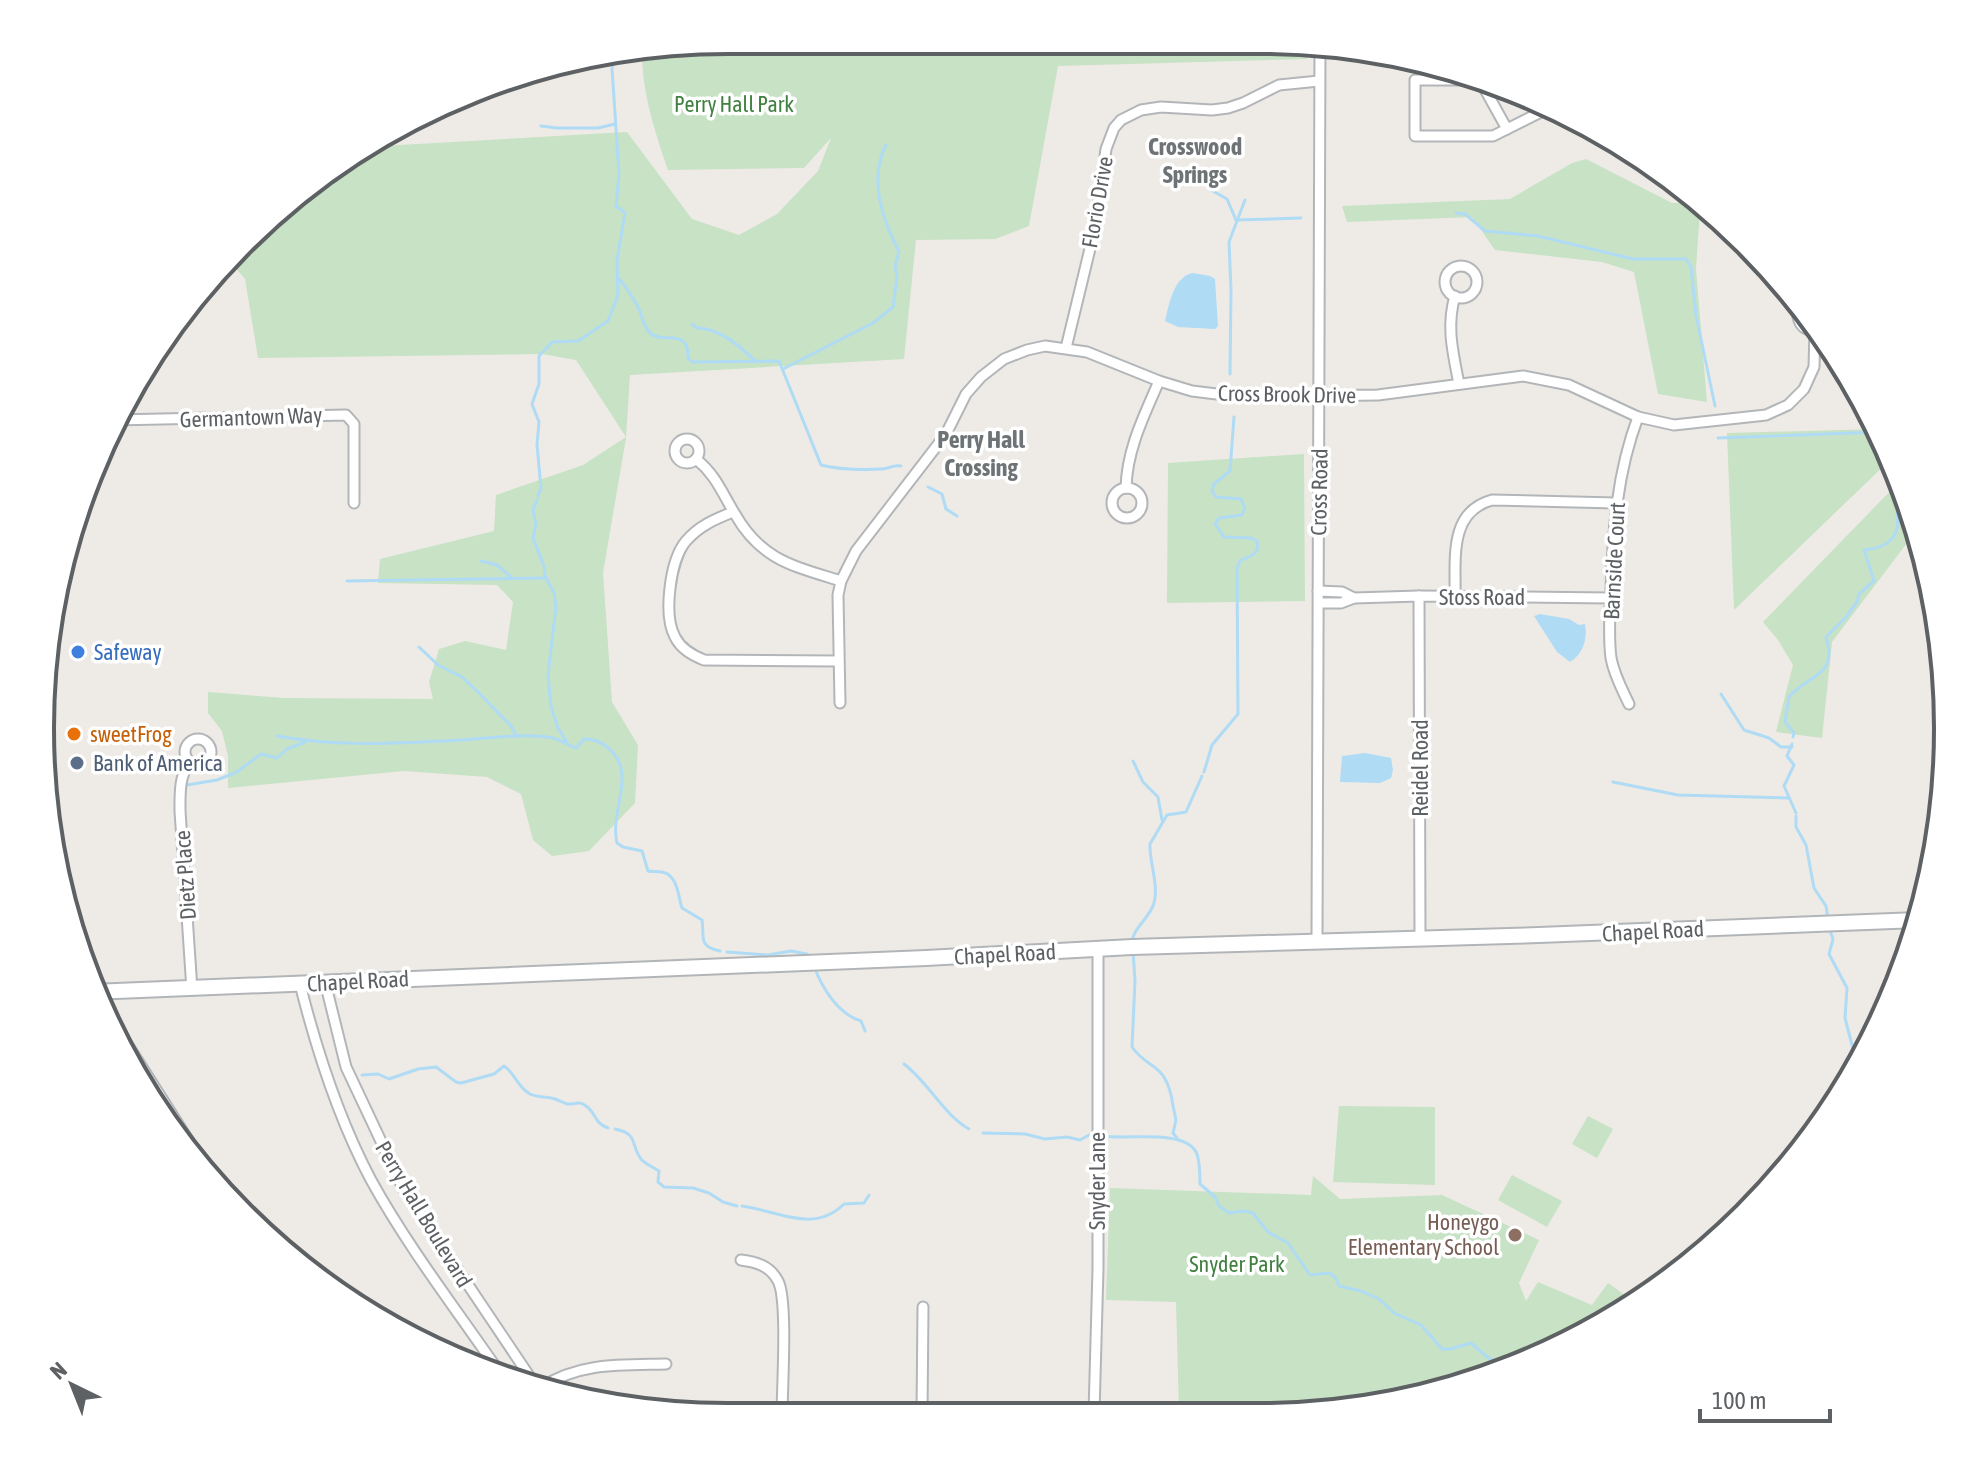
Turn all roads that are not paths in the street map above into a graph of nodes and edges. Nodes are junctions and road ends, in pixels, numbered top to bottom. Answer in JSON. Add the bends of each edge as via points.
{"nodes":[{"id":1,"x":1320,"y":57,"type":"edge"},
{"id":2,"x":1444,"y":80,"type":"edge"},
{"id":3,"x":1319,"y":81,"type":"junction"},
{"id":4,"x":1488,"y":94,"type":"edge"},
{"id":5,"x":1537,"y":114,"type":"edge"},
{"id":6,"x":1507,"y":129,"type":"junction"},
{"id":7,"x":1455,"y":296,"type":"dead end"},
{"id":8,"x":1066,"y":348,"type":"junction"},
{"id":9,"x":1816,"y":348,"type":"edge"},
{"id":10,"x":1159,"y":381,"type":"junction"},
{"id":11,"x":1459,"y":384,"type":"junction"},
{"id":12,"x":1319,"y":396,"type":"junction"},
{"id":13,"x":1638,"y":417,"type":"junction"},
{"id":14,"x":129,"y":420,"type":"edge"},
{"id":15,"x":696,"y":459,"type":"dead end"},
{"id":16,"x":1126,"y":488,"type":"dead end"},
{"id":17,"x":354,"y":503,"type":"dead end"},
{"id":18,"x":1616,"y":503,"type":"junction"},
{"id":19,"x":733,"y":512,"type":"junction"},
{"id":20,"x":841,"y":581,"type":"junction"},
{"id":21,"x":1318,"y":591,"type":"junction"},
{"id":22,"x":1419,"y":596,"type":"junction"},
{"id":23,"x":1455,"y":596,"type":"junction"},
{"id":24,"x":1354,"y":598,"type":"junction"},
{"id":25,"x":1610,"y":598,"type":"junction"},
{"id":26,"x":1319,"y":603,"type":"junction"},
{"id":27,"x":838,"y":661,"type":"junction"},
{"id":28,"x":840,"y":703,"type":"dead end"},
{"id":29,"x":1629,"y":704,"type":"dead end"},
{"id":30,"x":190,"y":762,"type":"dead end"},
{"id":31,"x":1906,"y":920,"type":"edge"},
{"id":32,"x":1420,"y":939,"type":"junction"},
{"id":33,"x":1317,"y":941,"type":"junction"},
{"id":34,"x":1098,"y":949,"type":"junction"},
{"id":35,"x":325,"y":982,"type":"junction"},
{"id":36,"x":300,"y":984,"type":"junction"},
{"id":37,"x":192,"y":990,"type":"junction"},
{"id":38,"x":107,"y":992,"type":"edge"},
{"id":39,"x":741,"y":1260,"type":"dead end"},
{"id":40,"x":923,"y":1307,"type":"dead end"},
{"id":41,"x":491,"y":1359,"type":"edge"},
{"id":42,"x":666,"y":1364,"type":"dead end"},
{"id":43,"x":526,"y":1371,"type":"edge"},
{"id":44,"x":554,"y":1380,"type":"edge"},
{"id":45,"x":782,"y":1403,"type":"edge"},
{"id":46,"x":922,"y":1403,"type":"edge"},
{"id":47,"x":1094,"y":1403,"type":"edge"}],
"edges":[{"from":1,"to":3,"type":"street","name":"Cross Road"},
{"from":2,"to":6,"type":"street","via":[[1415,80],[1415,136],[1493,136]]},
{"from":3,"to":8,"type":"street","name":"Florio Drive","via":[[1279,85],[1228,108],[1161,107],[1121,120],[1106,149],[1095,228]]},
{"from":3,"to":12,"type":"street","name":"Cross Road"},
{"from":4,"to":6,"type":"street"},
{"from":5,"to":6,"type":"street"},
{"from":7,"to":11,"type":"street","via":[[1450,334]]},
{"from":8,"to":10,"type":"street","name":"Cross Brook Drive"},
{"from":8,"to":20,"type":"street","name":"Cross Brook Drive","via":[[1027,350],[981,377],[946,434],[862,542]]},
{"from":9,"to":13,"type":"street","name":"Cross Brook Drive","via":[[1810,378],[1796,399],[1780,410],[1674,425]]},
{"from":10,"to":12,"type":"street","name":"Cross Brook Drive","via":[[1231,396]]},
{"from":10,"to":16,"type":"street","via":[[1133,443]]},
{"from":11,"to":12,"type":"street","name":"Cross Brook Drive","via":[[1378,395]]},
{"from":11,"to":13,"type":"street","name":"Cross Brook Drive","via":[[1523,376],[1549,380]]},
{"from":12,"to":21,"type":"street","name":"Cross Road"},
{"from":13,"to":18,"type":"street","name":"Barnside Court"},
{"from":14,"to":17,"type":"street","name":"Germantown Way","via":[[346,415],[354,424]]},
{"from":15,"to":19,"type":"street","via":[[716,478]]},
{"from":18,"to":23,"type":"street","via":[[1482,503],[1459,528]]},
{"from":18,"to":25,"type":"street","name":"Barnside Court"},
{"from":19,"to":20,"type":"street","via":[[749,538],[768,554]]},
{"from":19,"to":27,"type":"street","via":[[700,528],[678,554],[670,597],[674,636],[704,660]]},
{"from":20,"to":27,"type":"street","name":"Cross Brook Drive"},
{"from":21,"to":24,"type":"street","name":"Stoss Road"},
{"from":21,"to":26,"type":"street","name":"Cross Road"},
{"from":22,"to":23,"type":"street","name":"Stoss Road"},
{"from":22,"to":24,"type":"street","name":"Stoss Road"},
{"from":22,"to":32,"type":"street","name":"Reidel Road"},
{"from":23,"to":25,"type":"street","name":"Stoss Road"},
{"from":24,"to":26,"type":"street","name":"Stoss Road"},
{"from":25,"to":29,"type":"street","name":"Barnside Court","via":[[1611,659]]},
{"from":26,"to":33,"type":"street","name":"Cross Road"},
{"from":27,"to":28,"type":"street","name":"Cross Brook Drive"},
{"from":30,"to":37,"type":"street","name":"Dietz Place","via":[[180,811]]},
{"from":31,"to":32,"type":"street","name":"Chapel Road"},
{"from":32,"to":33,"type":"street","name":"Chapel Road"},
{"from":33,"to":34,"type":"street","name":"Chapel Road"},
{"from":34,"to":35,"type":"street","name":"Chapel Road"},
{"from":34,"to":47,"type":"street","name":"Snyder Lane"},
{"from":35,"to":36,"type":"street","name":"Chapel Road"},
{"from":35,"to":43,"type":"street","name":"Perry Hall Boulevard","via":[[346,1067],[403,1188]]},
{"from":36,"to":37,"type":"street","name":"Chapel Road"},
{"from":36,"to":41,"type":"street","name":"Perry Hall Boulevard","via":[[330,1087],[371,1180]]},
{"from":37,"to":38,"type":"street","name":"Chapel Road"},
{"from":39,"to":45,"type":"street","via":[[772,1272],[782,1293]]},
{"from":40,"to":46,"type":"street"},
{"from":42,"to":44,"type":"street","via":[[582,1368]]}]}
